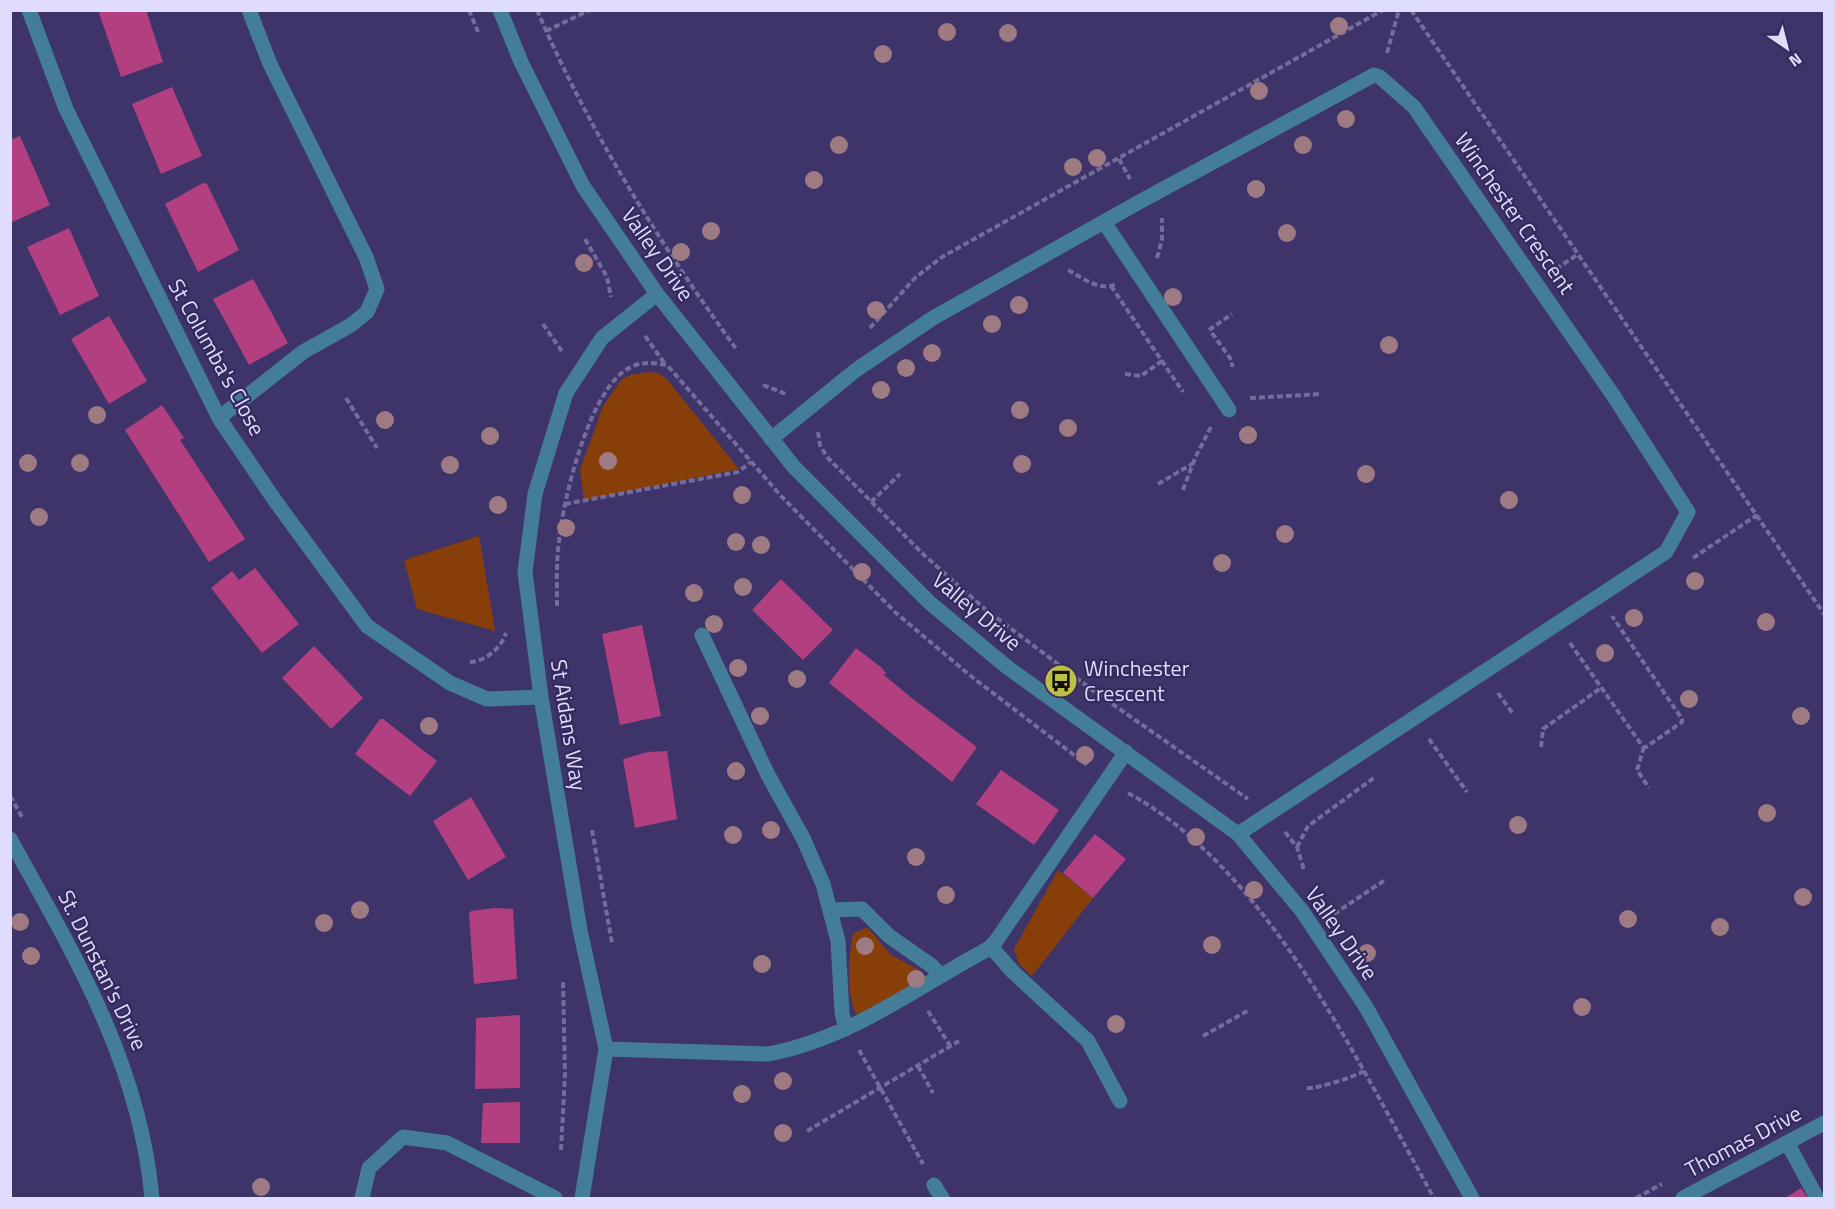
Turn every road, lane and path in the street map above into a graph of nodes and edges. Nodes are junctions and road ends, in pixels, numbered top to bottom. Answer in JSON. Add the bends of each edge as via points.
{"nodes":[{"id":1,"x":29,"y":10,"type":"edge"},
{"id":2,"x":249,"y":10,"type":"edge"},
{"id":3,"x":469,"y":10,"type":"edge"},
{"id":4,"x":500,"y":10,"type":"edge"},
{"id":5,"x":537,"y":10,"type":"edge"},
{"id":6,"x":590,"y":10,"type":"edge"},
{"id":7,"x":1383,"y":10,"type":"edge"},
{"id":8,"x":1399,"y":10,"type":"edge"},
{"id":9,"x":1411,"y":10,"type":"edge"},
{"id":10,"x":546,"y":31,"type":"junction"},
{"id":11,"x":482,"y":40,"type":"dead end"},
{"id":12,"x":1388,"y":50,"type":"dead end"},
{"id":13,"x":1119,"y":159,"type":"junction"},
{"id":14,"x":1128,"y":176,"type":"dead end"},
{"id":15,"x":1165,"y":212,"type":"dead end"},
{"id":16,"x":1104,"y":222,"type":"junction"},
{"id":17,"x":582,"y":233,"type":"dead end"},
{"id":18,"x":1578,"y":255,"type":"junction"},
{"id":19,"x":1558,"y":268,"type":"dead end"},
{"id":20,"x":1136,"y":273,"type":"junction"},
{"id":21,"x":657,"y":294,"type":"junction"},
{"id":22,"x":611,"y":303,"type":"dead end"},
{"id":23,"x":1232,"y":314,"type":"dead end"},
{"id":24,"x":630,"y":315,"type":"junction"},
{"id":25,"x":543,"y":324,"type":"dead end"},
{"id":26,"x":1209,"y":330,"type":"dead end"},
{"id":27,"x":866,"y":332,"type":"dead end"},
{"id":28,"x":742,"y":357,"type":"dead end"},
{"id":29,"x":569,"y":358,"type":"dead end"},
{"id":30,"x":1162,"y":361,"type":"dead end"},
{"id":31,"x":666,"y":365,"type":"junction"},
{"id":32,"x":1125,"y":375,"type":"dead end"},
{"id":33,"x":761,"y":382,"type":"dead end"},
{"id":34,"x":1321,"y":394,"type":"dead end"},
{"id":35,"x":346,"y":398,"type":"dead end"},
{"id":36,"x":1229,"y":410,"type":"junction"},
{"id":37,"x":802,"y":412,"type":"junction"},
{"id":38,"x":219,"y":418,"type":"junction"},
{"id":39,"x":771,"y":439,"type":"junction"},
{"id":40,"x":377,"y":448,"type":"dead end"},
{"id":41,"x":751,"y":462,"type":"junction"},
{"id":42,"x":1192,"y":464,"type":"junction"},
{"id":43,"x":900,"y":474,"type":"dead end"},
{"id":44,"x":1158,"y":484,"type":"dead end"},
{"id":45,"x":1183,"y":490,"type":"dead end"},
{"id":46,"x":871,"y":502,"type":"junction"},
{"id":47,"x":565,"y":504,"type":"junction"},
{"id":48,"x":558,"y":612,"type":"dead end"},
{"id":49,"x":1610,"y":613,"type":"dead end"},
{"id":50,"x":1824,"y":614,"type":"edge"},
{"id":51,"x":507,"y":622,"type":"dead end"},
{"id":52,"x":702,"y":634,"type":"dead end"},
{"id":53,"x":1569,"y":642,"type":"dead end"},
{"id":54,"x":462,"y":661,"type":"dead end"},
{"id":55,"x":1602,"y":688,"type":"junction"},
{"id":56,"x":1497,"y":692,"type":"dead end"},
{"id":57,"x":541,"y":698,"type":"junction"},
{"id":58,"x":1513,"y":714,"type":"dead end"},
{"id":59,"x":1429,"y":740,"type":"dead end"},
{"id":60,"x":1541,"y":747,"type":"dead end"},
{"id":61,"x":1644,"y":747,"type":"junction"},
{"id":62,"x":1126,"y":752,"type":"junction"},
{"id":63,"x":1107,"y":780,"type":"junction"},
{"id":64,"x":1649,"y":788,"type":"dead end"},
{"id":65,"x":1467,"y":792,"type":"dead end"},
{"id":66,"x":1271,"y":813,"type":"junction"},
{"id":67,"x":590,"y":821,"type":"dead end"},
{"id":68,"x":1239,"y":834,"type":"junction"},
{"id":69,"x":10,"y":839,"type":"edge"},
{"id":70,"x":1310,"y":879,"type":"dead end"},
{"id":71,"x":1385,"y":880,"type":"dead end"},
{"id":72,"x":1328,"y":905,"type":"dead end"},
{"id":73,"x":831,"y":910,"type":"junction"},
{"id":74,"x":1334,"y":914,"type":"junction"},
{"id":75,"x":1340,"y":923,"type":"dead end"},
{"id":76,"x":991,"y":947,"type":"junction"},
{"id":77,"x":612,"y":948,"type":"dead end"},
{"id":78,"x":941,"y":976,"type":"junction"},
{"id":79,"x":916,"y":993,"type":"junction"},
{"id":80,"x":1249,"y":1010,"type":"dead end"},
{"id":81,"x":848,"y":1028,"type":"junction"},
{"id":82,"x":1203,"y":1036,"type":"dead end"},
{"id":83,"x":959,"y":1041,"type":"dead end"},
{"id":84,"x":951,"y":1047,"type":"junction"},
{"id":85,"x":606,"y":1049,"type":"junction"},
{"id":86,"x":918,"y":1066,"type":"junction"},
{"id":87,"x":1364,"y":1071,"type":"junction"},
{"id":88,"x":880,"y":1088,"type":"junction"},
{"id":89,"x":1307,"y":1088,"type":"dead end"},
{"id":90,"x":933,"y":1093,"type":"dead end"},
{"id":91,"x":1120,"y":1101,"type":"dead end"},
{"id":92,"x":1824,"y":1123,"type":"edge"},
{"id":93,"x":807,"y":1131,"type":"dead end"},
{"id":94,"x":1788,"y":1144,"type":"junction"},
{"id":95,"x":926,"y":1170,"type":"dead end"},
{"id":96,"x":934,"y":1185,"type":"dead end"},
{"id":97,"x":1648,"y":1192,"type":"dead end"},
{"id":98,"x":152,"y":1198,"type":"edge"},
{"id":99,"x":363,"y":1198,"type":"edge"},
{"id":100,"x":555,"y":1198,"type":"edge"},
{"id":101,"x":582,"y":1198,"type":"edge"},
{"id":102,"x":942,"y":1198,"type":"edge"},
{"id":103,"x":1434,"y":1198,"type":"edge"},
{"id":104,"x":1472,"y":1198,"type":"edge"},
{"id":105,"x":1636,"y":1198,"type":"edge"},
{"id":106,"x":1683,"y":1198,"type":"edge"},
{"id":107,"x":1817,"y":1198,"type":"edge"}],
"edges":[{"from":1,"to":38,"type":"street","name":"St Columba's Close","via":[[66,109]]},
{"from":2,"to":38,"type":"street","via":[[270,64],[366,257],[377,289],[367,312],[303,352]]},
{"from":3,"to":11,"type":"path"},
{"from":4,"to":21,"type":"street","name":"Valley Drive","via":[[521,62],[583,186]]},
{"from":5,"to":10,"type":"path"},
{"from":6,"to":10,"type":"path"},
{"from":7,"to":13,"type":"path"},
{"from":8,"to":12,"type":"path"},
{"from":9,"to":18,"type":"path"},
{"from":10,"to":28,"type":"path","via":[[585,110],[652,227]]},
{"from":13,"to":14,"type":"path"},
{"from":13,"to":27,"type":"path","via":[[934,263],[915,278]]},
{"from":15,"to":20,"type":"path","via":[[1157,259]]},
{"from":16,"to":20,"type":"street"},
{"from":16,"to":37,"type":"street","name":"Winchester Crescent","via":[[917,328]]},
{"from":16,"to":66,"type":"street","name":"Winchester Crescent","via":[[1374,75],[1380,77],[1414,107],[1613,394],[1688,512],[1666,552]]},
{"from":17,"to":22,"type":"path","via":[[607,277]]},
{"from":18,"to":19,"type":"path"},
{"from":18,"to":50,"type":"path"},
{"from":20,"to":36,"type":"street"},
{"from":21,"to":24,"type":"street","name":"St Aidans Way"},
{"from":21,"to":39,"type":"street","name":"Valley Drive"},
{"from":23,"to":26,"type":"path"},
{"from":24,"to":31,"type":"path"},
{"from":24,"to":57,"type":"street","name":"St Aidans Way","via":[[602,338],[566,393],[535,494],[525,572]]},
{"from":25,"to":29,"type":"path","via":[[559,350]]},
{"from":30,"to":32,"type":"path","via":[[1141,376]]},
{"from":31,"to":41,"type":"path"},
{"from":31,"to":47,"type":"path","via":[[633,366],[610,384],[588,425]]},
{"from":33,"to":37,"type":"path","via":[[784,392]]},
{"from":34,"to":36,"type":"path","via":[[1252,397]]},
{"from":35,"to":40,"type":"path"},
{"from":36,"to":42,"type":"path","via":[[1216,419]]},
{"from":37,"to":39,"type":"street","name":"Winchester Crescent"},
{"from":37,"to":46,"type":"path","via":[[818,430],[825,455]]},
{"from":38,"to":57,"type":"street","name":"St Columba's Close","via":[[367,626],[450,683],[488,699]]},
{"from":39,"to":62,"type":"street","name":"Valley Drive","via":[[930,603],[1007,667]]},
{"from":41,"to":47,"type":"path","via":[[738,472],[692,483]]},
{"from":41,"to":63,"type":"path","via":[[896,613],[972,677]]},
{"from":42,"to":44,"type":"path"},
{"from":42,"to":45,"type":"path"},
{"from":43,"to":46,"type":"path"},
{"from":46,"to":66,"type":"path","via":[[952,581],[1021,637],[1248,799],[1262,802]]},
{"from":47,"to":48,"type":"path","via":[[559,541]]},
{"from":49,"to":61,"type":"path","via":[[1682,719]]},
{"from":51,"to":54,"type":"path","via":[[505,637],[494,651],[480,660]]},
{"from":52,"to":73,"type":"street","via":[[768,775],[805,842]]},
{"from":53,"to":55,"type":"path"},
{"from":55,"to":60,"type":"path","via":[[1543,729]]},
{"from":55,"to":61,"type":"path"},
{"from":56,"to":58,"type":"path"},
{"from":57,"to":85,"type":"street","name":"St Aidans Way","via":[[580,930]]},
{"from":59,"to":65,"type":"path"},
{"from":61,"to":64,"type":"path","via":[[1636,770]]},
{"from":62,"to":63,"type":"street"},
{"from":62,"to":68,"type":"street","name":"Valley Drive"},
{"from":63,"to":76,"type":"street"},
{"from":63,"to":87,"type":"path","via":[[1169,821],[1239,884],[1311,986]]},
{"from":66,"to":68,"type":"street","name":"Winchester Crescent"},
{"from":66,"to":70,"type":"path","via":[[1297,847],[1301,865]]},
{"from":67,"to":77,"type":"path"},
{"from":68,"to":104,"type":"street","name":"Valley Drive","via":[[1302,911],[1366,1007]]},
{"from":69,"to":98,"type":"street","name":"St. Dunstan's Drive","via":[[83,973],[121,1056],[138,1117]]},
{"from":71,"to":74,"type":"path"},
{"from":72,"to":74,"type":"path"},
{"from":73,"to":78,"type":"street","via":[[862,909],[889,936]]},
{"from":73,"to":81,"type":"street","via":[[840,959],[842,1013]]},
{"from":74,"to":75,"type":"path"},
{"from":76,"to":78,"type":"street"},
{"from":76,"to":91,"type":"street","via":[[1088,1041]]},
{"from":78,"to":79,"type":"street"},
{"from":79,"to":81,"type":"street"},
{"from":79,"to":84,"type":"path"},
{"from":80,"to":82,"type":"path"},
{"from":81,"to":85,"type":"street","via":[[810,1044],[768,1054]]},
{"from":81,"to":88,"type":"path"},
{"from":83,"to":84,"type":"path"},
{"from":84,"to":86,"type":"path"},
{"from":85,"to":101,"type":"street","name":"St Aidans Way"},
{"from":86,"to":88,"type":"path"},
{"from":86,"to":90,"type":"path"},
{"from":87,"to":89,"type":"path","via":[[1350,1079]]},
{"from":87,"to":103,"type":"path"},
{"from":88,"to":93,"type":"path"},
{"from":88,"to":95,"type":"path"},
{"from":92,"to":94,"type":"street","name":"Thomas Drive"},
{"from":94,"to":106,"type":"street","name":"Thomas Drive"},
{"from":94,"to":107,"type":"street"},
{"from":96,"to":102,"type":"street"},
{"from":97,"to":105,"type":"path"},
{"from":99,"to":100,"type":"street","via":[[369,1168],[403,1137],[447,1143]]}]}
